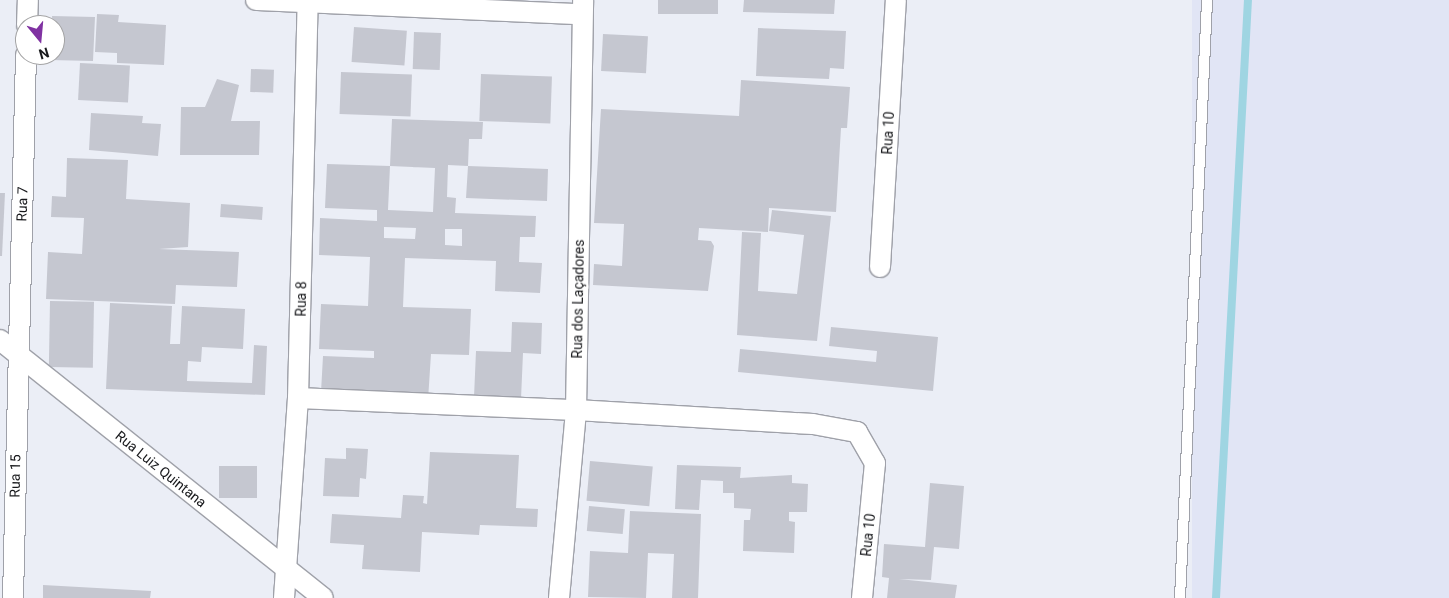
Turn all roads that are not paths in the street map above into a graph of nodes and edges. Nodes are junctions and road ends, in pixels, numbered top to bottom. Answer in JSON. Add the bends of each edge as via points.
{"nodes":[{"id":1,"x":28,"y":0,"type":"edge"},
{"id":2,"x":256,"y":0,"type":"edge"},
{"id":3,"x":896,"y":0,"type":"edge"},
{"id":4,"x":1208,"y":0,"type":"edge"},
{"id":5,"x":308,"y":2,"type":"edge"},
{"id":6,"x":583,"y":7,"type":"edge"},
{"id":7,"x":27,"y":15,"type":"edge"},
{"id":8,"x":26,"y":65,"type":"edge"},
{"id":9,"x":880,"y":267,"type":"dead end"},
{"id":10,"x":0,"y":340,"type":"edge"},
{"id":11,"x":18,"y":354,"type":"junction"},
{"id":12,"x":298,"y":398,"type":"junction"},
{"id":13,"x":576,"y":410,"type":"junction"},
{"id":14,"x":283,"y":569,"type":"junction"},
{"id":15,"x":13,"y":598,"type":"edge"},
{"id":16,"x":284,"y":598,"type":"edge"},
{"id":17,"x":323,"y":598,"type":"edge"},
{"id":18,"x":559,"y":598,"type":"edge"},
{"id":19,"x":862,"y":598,"type":"edge"},
{"id":20,"x":1180,"y":598,"type":"edge"}],
"edges":[{"from":1,"to":7,"type":"street"},
{"from":2,"to":5,"type":"street"},
{"from":3,"to":9,"type":"street","name":"Rua 10"},
{"from":4,"to":20,"type":"lane"},
{"from":5,"to":6,"type":"street"},
{"from":5,"to":12,"type":"street","name":"Rua 8"},
{"from":6,"to":13,"type":"street","name":"Rua dos Laçadores"},
{"from":8,"to":11,"type":"street","name":"Rua 7"},
{"from":10,"to":11,"type":"street","name":"Rua Luiz Quintana"},
{"from":11,"to":14,"type":"street","name":"Rua Luiz Quintana"},
{"from":11,"to":15,"type":"street","name":"Rua 15"},
{"from":12,"to":13,"type":"street","name":"Rua 10"},
{"from":12,"to":14,"type":"street","name":"Rua 8"},
{"from":13,"to":18,"type":"street","name":"Rua dos Laçadores"},
{"from":13,"to":19,"type":"street","name":"Rua 10","via":[[812,424],[857,432],[875,463]]},
{"from":14,"to":16,"type":"street","name":"Rua 8"},
{"from":14,"to":17,"type":"street","name":"Rua Luiz Quintana"}]}
